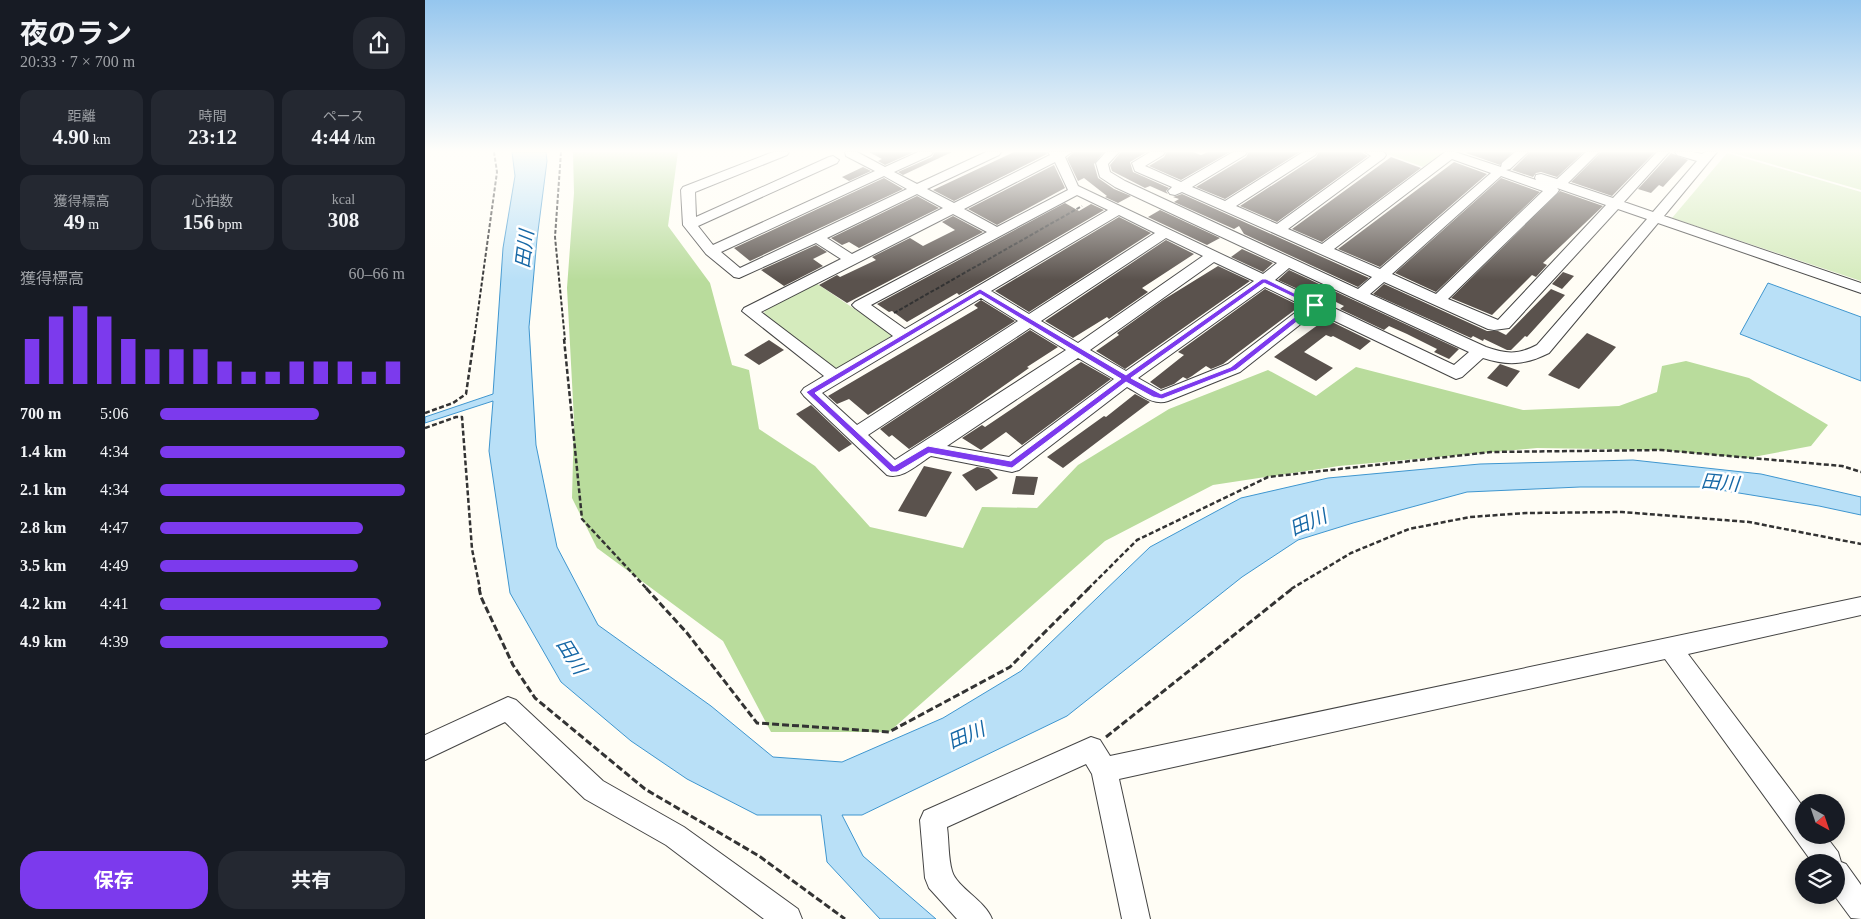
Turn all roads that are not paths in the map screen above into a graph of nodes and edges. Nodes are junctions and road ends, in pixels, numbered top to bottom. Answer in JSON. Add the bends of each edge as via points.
{"nodes":[{"id":1,"x":688,"y":195,"type":"edge"},
{"id":2,"x":756,"y":195,"type":"edge"},
{"id":3,"x":832,"y":195,"type":"edge"},
{"id":4,"x":903,"y":195,"type":"edge"},
{"id":5,"x":929,"y":195,"type":"edge"},
{"id":6,"x":978,"y":195,"type":"edge"},
{"id":7,"x":1068,"y":195,"type":"edge"},
{"id":8,"x":1087,"y":195,"type":"edge"},
{"id":9,"x":1145,"y":195,"type":"edge"},
{"id":10,"x":1169,"y":195,"type":"edge"},
{"id":11,"x":1201,"y":195,"type":"edge"},
{"id":12,"x":1244,"y":195,"type":"edge"},
{"id":13,"x":1326,"y":195,"type":"edge"},
{"id":14,"x":1396,"y":195,"type":"edge"},
{"id":15,"x":1473,"y":195,"type":"edge"},
{"id":16,"x":1547,"y":195,"type":"edge"},
{"id":17,"x":1590,"y":195,"type":"edge"},
{"id":18,"x":1624,"y":195,"type":"edge"},
{"id":19,"x":1675,"y":195,"type":"edge"},
{"id":20,"x":1159,"y":201,"type":"junction"},
{"id":21,"x":1616,"y":204,"type":"junction"},
{"id":22,"x":1227,"y":206,"type":"junction"},
{"id":23,"x":953,"y":208,"type":"junction"},
{"id":24,"x":1118,"y":210,"type":"junction"},
{"id":25,"x":1132,"y":217,"type":"junction"},
{"id":26,"x":1656,"y":218,"type":"junction"},
{"id":27,"x":690,"y":225,"type":"junction"},
{"id":28,"x":1279,"y":229,"type":"junction"},
{"id":29,"x":997,"y":232,"type":"junction"},
{"id":30,"x":1165,"y":233,"type":"junction"},
{"id":31,"x":816,"y":237,"type":"junction"},
{"id":32,"x":1324,"y":249,"type":"junction"},
{"id":33,"x":711,"y":251,"type":"junction"},
{"id":34,"x":1213,"y":256,"type":"junction"},
{"id":35,"x":852,"y":260,"type":"junction"},
{"id":36,"x":1288,"y":261,"type":"junction"},
{"id":37,"x":1382,"y":275,"type":"junction"},
{"id":38,"x":1264,"y":280,"type":"junction"},
{"id":39,"x":1861,"y":288,"type":"edge"},
{"id":40,"x":980,"y":291,"type":"junction"},
{"id":41,"x":1359,"y":295,"type":"junction"},
{"id":42,"x":1438,"y":300,"type":"junction"},
{"id":43,"x":1315,"y":305,"type":"junction"},
{"id":44,"x":1029,"y":320,"type":"junction"},
{"id":45,"x":904,"y":336,"type":"junction"},
{"id":46,"x":1079,"y":350,"type":"junction"},
{"id":47,"x":1479,"y":351,"type":"junction"},
{"id":48,"x":836,"y":377,"type":"junction"},
{"id":49,"x":1126,"y":379,"type":"junction"},
{"id":50,"x":856,"y":434,"type":"junction"},
{"id":51,"x":928,"y":449,"type":"junction"},
{"id":52,"x":1861,"y":606,"type":"edge"},
{"id":53,"x":1670,"y":647,"type":"junction"},
{"id":54,"x":425,"y":748,"type":"edge"},
{"id":55,"x":1097,"y":759,"type":"junction"},
{"id":56,"x":1795,"y":818,"type":"edge"},
{"id":57,"x":1845,"y":886,"type":"edge"},
{"id":58,"x":1861,"y":908,"type":"edge"},
{"id":59,"x":789,"y":919,"type":"edge"},
{"id":60,"x":978,"y":919,"type":"edge"},
{"id":61,"x":1136,"y":919,"type":"edge"}],
"edges":[{"from":1,"to":27,"type":"street"},
{"from":2,"to":27,"type":"street"},
{"from":3,"to":33,"type":"street"},
{"from":4,"to":31,"type":"street"},
{"from":5,"to":23,"type":"street"},
{"from":6,"to":23,"type":"street"},
{"from":7,"to":29,"type":"street"},
{"from":8,"to":24,"type":"street"},
{"from":9,"to":20,"type":"street"},
{"from":10,"to":20,"type":"street"},
{"from":11,"to":22,"type":"street"},
{"from":12,"to":22,"type":"street"},
{"from":13,"to":28,"type":"street"},
{"from":14,"to":32,"type":"street"},
{"from":15,"to":37,"type":"street"},
{"from":16,"to":42,"type":"street"},
{"from":17,"to":21,"type":"street"},
{"from":18,"to":21,"type":"street"},
{"from":19,"to":26,"type":"street"},
{"from":20,"to":25,"type":"street"},
{"from":20,"to":36,"type":"street"},
{"from":21,"to":26,"type":"street"},
{"from":21,"to":42,"type":"street","via":[[1503,324],[1494,325]]},
{"from":22,"to":28,"type":"street"},
{"from":23,"to":29,"type":"street"},
{"from":23,"to":35,"type":"street"},
{"from":24,"to":25,"type":"street"},
{"from":24,"to":40,"type":"street"},
{"from":25,"to":30,"type":"street"},
{"from":26,"to":39,"type":"street"},
{"from":26,"to":47,"type":"street","via":[[1543,349],[1527,358],[1502,359]]},
{"from":27,"to":33,"type":"street"},
{"from":28,"to":32,"type":"street"},
{"from":29,"to":45,"type":"street","via":[[861,305]]},
{"from":30,"to":34,"type":"street"},
{"from":30,"to":44,"type":"street"},
{"from":31,"to":33,"type":"street","via":[[739,274]]},
{"from":31,"to":35,"type":"street"},
{"from":32,"to":37,"type":"street"},
{"from":34,"to":38,"type":"street"},
{"from":34,"to":46,"type":"street"},
{"from":35,"to":48,"type":"street","via":[[750,311]]},
{"from":36,"to":38,"type":"street"},
{"from":36,"to":41,"type":"street"},
{"from":37,"to":41,"type":"street"},
{"from":37,"to":42,"type":"street"},
{"from":38,"to":43,"type":"street"},
{"from":38,"to":49,"type":"street"},
{"from":40,"to":44,"type":"street"},
{"from":40,"to":45,"type":"street"},
{"from":41,"to":47,"type":"street"},
{"from":43,"to":47,"type":"street","via":[[1456,373]]},
{"from":43,"to":49,"type":"street","via":[[1234,368],[1174,392],[1156,396]]},
{"from":44,"to":46,"type":"street"},
{"from":44,"to":50,"type":"street"},
{"from":45,"to":48,"type":"street"},
{"from":46,"to":49,"type":"street"},
{"from":46,"to":51,"type":"street"},
{"from":48,"to":50,"type":"street","via":[[810,392]]},
{"from":49,"to":51,"type":"street","via":[[1012,465]]},
{"from":50,"to":51,"type":"street","via":[[894,470]]},
{"from":52,"to":53,"type":"street"},
{"from":53,"to":55,"type":"street"},
{"from":53,"to":56,"type":"street"},
{"from":54,"to":59,"type":"street","via":[[508,708],[595,790],[675,836]]},
{"from":55,"to":60,"type":"street","via":[[933,820],[939,878]]},
{"from":55,"to":61,"type":"street"},
{"from":57,"to":58,"type":"street"}]}
